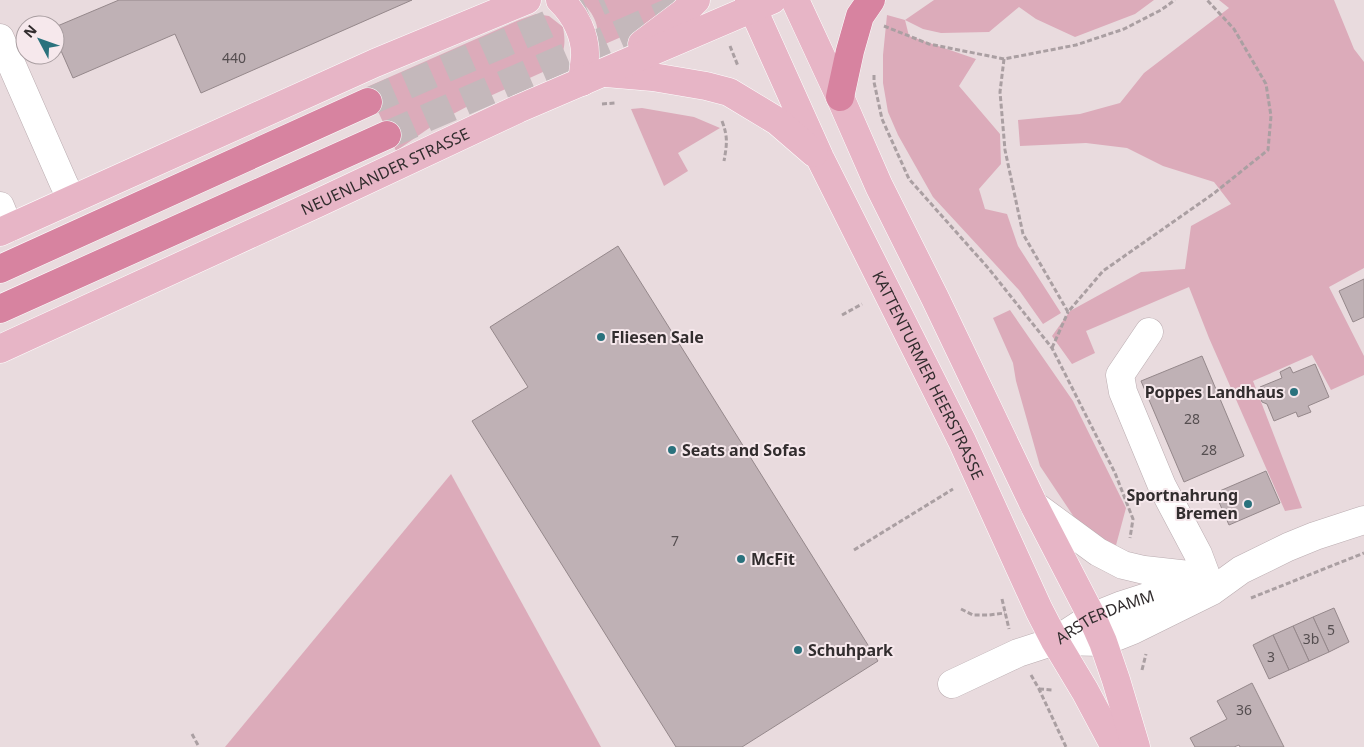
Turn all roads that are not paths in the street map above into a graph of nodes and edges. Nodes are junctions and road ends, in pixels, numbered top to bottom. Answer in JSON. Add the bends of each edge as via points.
{"nodes":[{"id":1,"x":527,"y":0,"type":"edge"},
{"id":2,"x":560,"y":0,"type":"edge"},
{"id":3,"x":696,"y":0,"type":"edge"},
{"id":4,"x":795,"y":0,"type":"edge"},
{"id":5,"x":758,"y":3,"type":"edge"},
{"id":6,"x":866,"y":8,"type":"edge"},
{"id":7,"x":0,"y":38,"type":"edge"},
{"id":8,"x":592,"y":77,"type":"junction"},
{"id":9,"x":840,"y":97,"type":"junction"},
{"id":10,"x":368,"y":102,"type":"tunnel mouth"},
{"id":11,"x":387,"y":135,"type":"tunnel mouth"},
{"id":12,"x":820,"y":158,"type":"junction"},
{"id":13,"x":72,"y":199,"type":"junction"},
{"id":14,"x":3,"y":222,"type":"edge"},
{"id":15,"x":0,"y":269,"type":"edge"},
{"id":16,"x":0,"y":309,"type":"edge"},
{"id":17,"x":1148,"y":332,"type":"dead end"},
{"id":18,"x":0,"y":349,"type":"edge"},
{"id":19,"x":1034,"y":506,"type":"junction"},
{"id":20,"x":1364,"y":520,"type":"edge"},
{"id":21,"x":1241,"y":570,"type":"junction"},
{"id":22,"x":1207,"y":578,"type":"junction"},
{"id":23,"x":1097,"y":629,"type":"junction"},
{"id":24,"x":1055,"y":640,"type":"junction"},
{"id":25,"x":952,"y":684,"type":"dead end"},
{"id":26,"x":1114,"y":747,"type":"edge"},
{"id":27,"x":1136,"y":747,"type":"edge"}],
"edges":[{"from":1,"to":13,"type":"main road","via":[[375,63]]},
{"from":2,"to":8,"type":"main road","via":[[580,28]]},
{"from":3,"to":8,"type":"main road","via":[[683,13]]},
{"from":4,"to":9,"type":"main road"},
{"from":5,"to":8,"type":"main road","name":"NEUENLANDER STRASSE"},
{"from":5,"to":12,"type":"main road","name":"KATTENTURMER HEERSTRASSE"},
{"from":6,"to":9,"type":"highway","via":[[850,51]]},
{"from":7,"to":13,"type":"street"},
{"from":8,"to":12,"type":"main road","via":[[653,77],[729,92],[777,121]]},
{"from":8,"to":18,"type":"main road","name":"NEUENLANDER STRASSE"},
{"from":9,"to":19,"type":"main road","via":[[879,186]]},
{"from":10,"to":15,"type":"highway"},
{"from":11,"to":16,"type":"highway","name":"NEUENLANDER STRASSE"},
{"from":12,"to":24,"type":"main road","name":"KATTENTURMER HEERSTRASSE","via":[[962,442]]},
{"from":13,"to":14,"type":"main road"},
{"from":17,"to":22,"type":"street","via":[[1120,375],[1123,392],[1162,486]]},
{"from":19,"to":22,"type":"street","name":"ARSTERDAMM","via":[[1098,552],[1123,565]]},
{"from":19,"to":23,"type":"main road"},
{"from":20,"to":21,"type":"street","name":"ARSTERDAMM","via":[[1315,536]]},
{"from":21,"to":22,"type":"street","name":"ARSTERDAMM","via":[[1228,570]]},
{"from":21,"to":23,"type":"street","name":"ARSTERDAMM","via":[[1212,591],[1133,630]]},
{"from":22,"to":23,"type":"street","name":"ARSTERDAMM","via":[[1122,606]]},
{"from":23,"to":24,"type":"street","name":"ARSTERDAMM"},
{"from":23,"to":27,"type":"main road"},
{"from":24,"to":25,"type":"street","name":"ARSTERDAMM","via":[[1018,653]]},
{"from":24,"to":26,"type":"main road","name":"KATTENTURMER HEERSTRASSE"}]}
